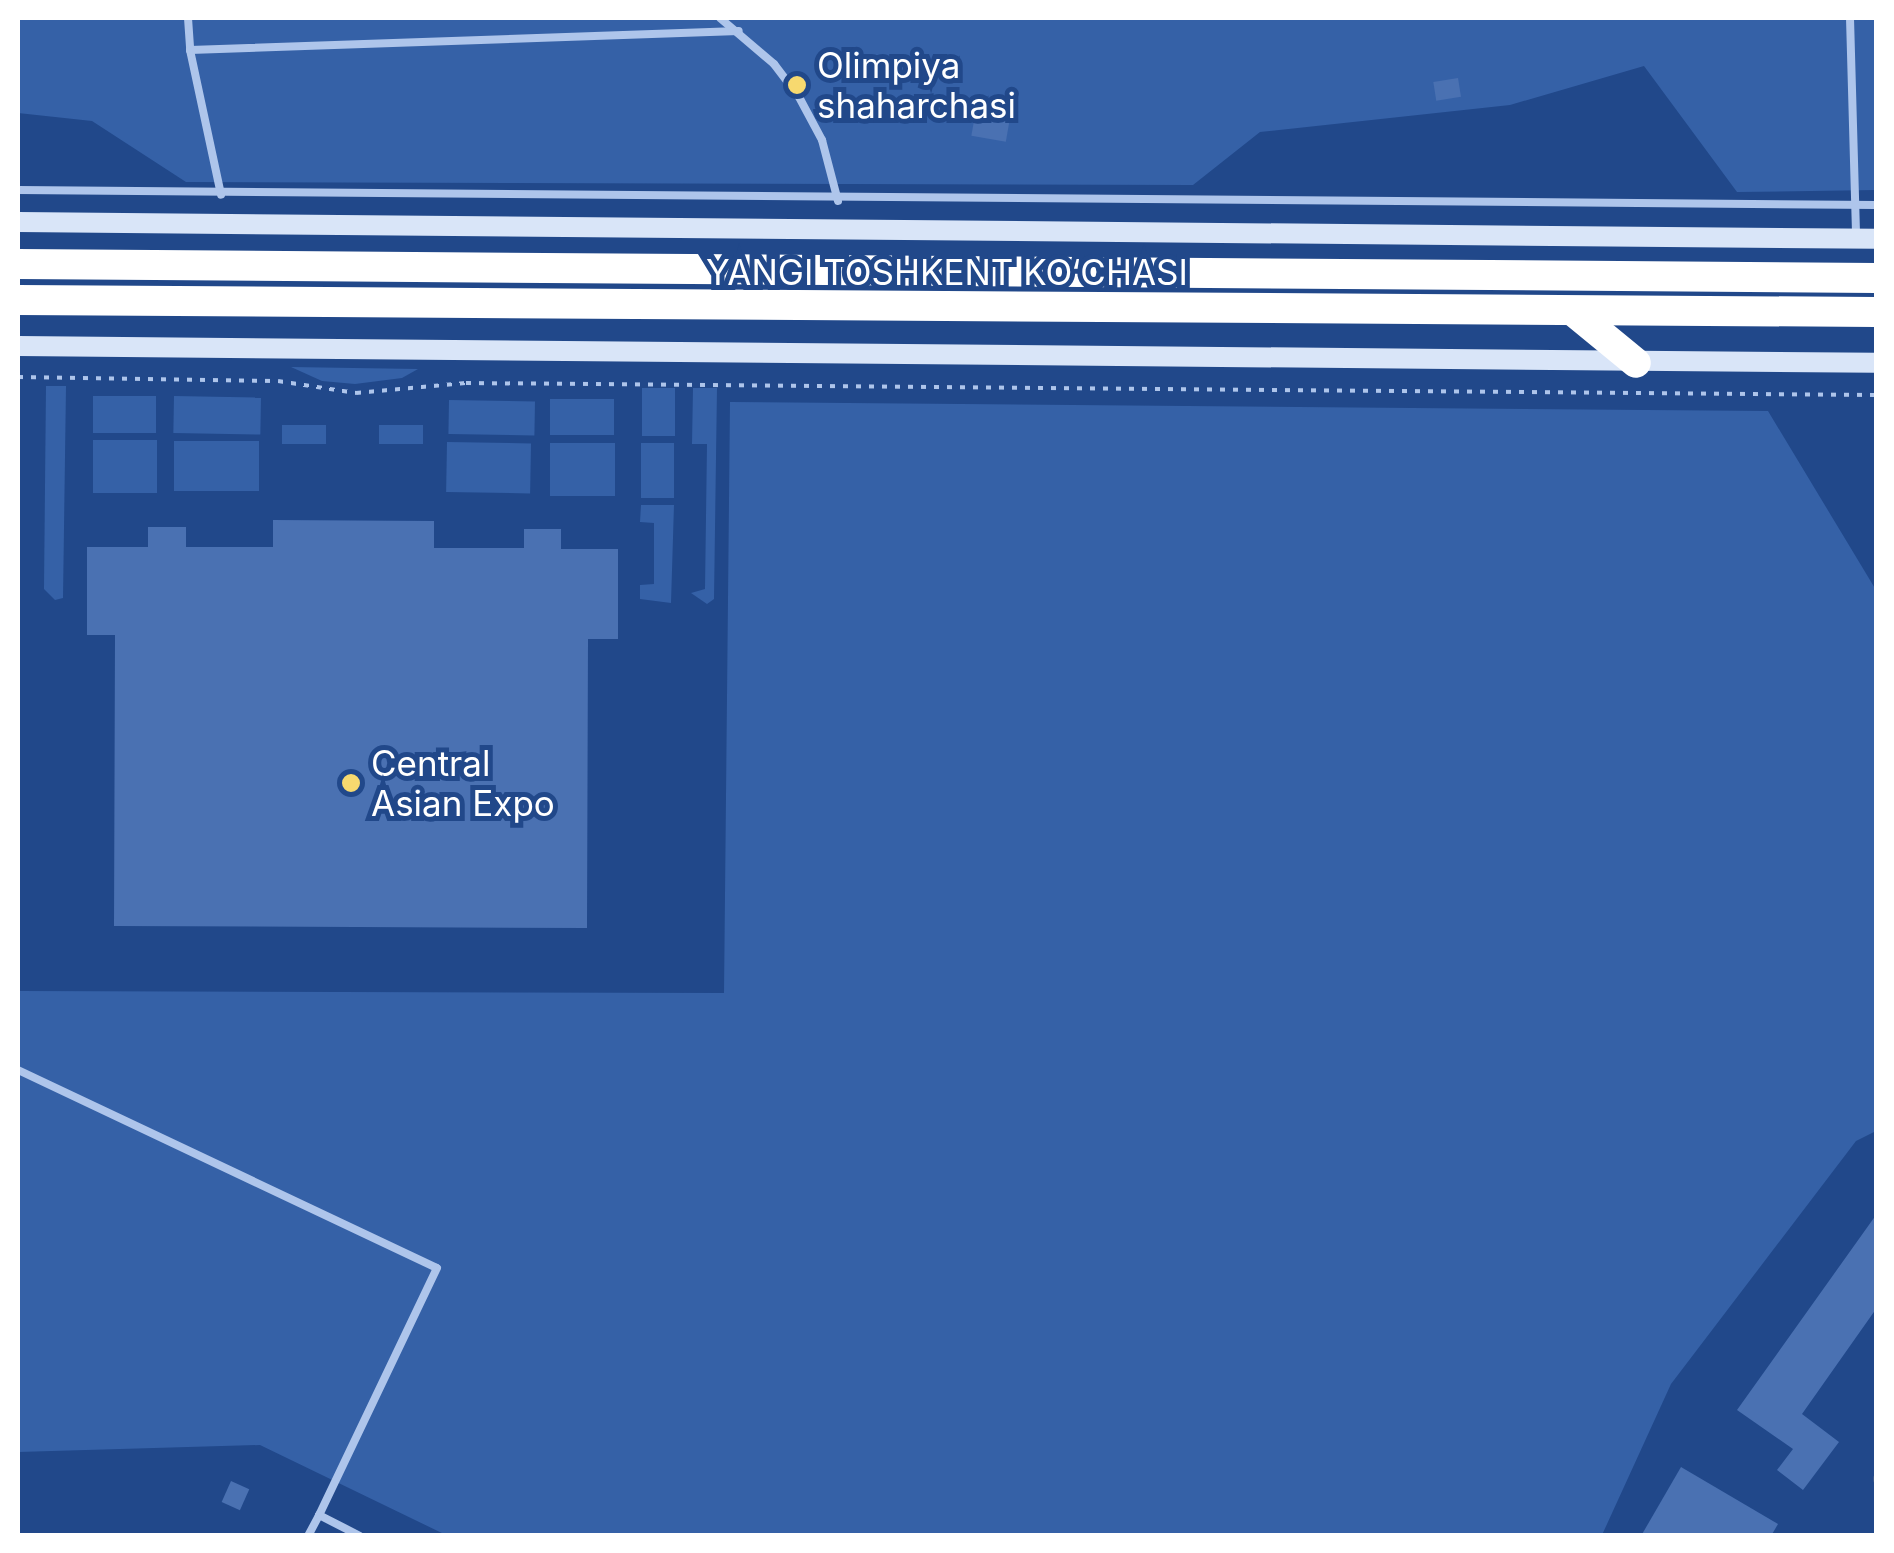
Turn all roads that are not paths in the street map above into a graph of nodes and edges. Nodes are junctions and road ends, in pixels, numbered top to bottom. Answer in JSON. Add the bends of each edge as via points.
{"nodes":[{"id":1,"x":188,"y":18,"type":"edge"},
{"id":2,"x":720,"y":18,"type":"edge"},
{"id":3,"x":1850,"y":18,"type":"edge"},
{"id":4,"x":739,"y":31,"type":"junction"},
{"id":5,"x":190,"y":50,"type":"junction"},
{"id":6,"x":18,"y":190,"type":"edge"},
{"id":7,"x":221,"y":195,"type":"junction"},
{"id":8,"x":838,"y":201,"type":"junction"},
{"id":9,"x":1855,"y":206,"type":"junction"},
{"id":10,"x":1876,"y":206,"type":"edge"},
{"id":11,"x":18,"y":222,"type":"edge"},
{"id":12,"x":1866,"y":239,"type":"edge"},
{"id":13,"x":18,"y":264,"type":"edge"},
{"id":14,"x":1876,"y":278,"type":"edge"},
{"id":15,"x":18,"y":300,"type":"edge"},
{"id":16,"x":1574,"y":312,"type":"junction"},
{"id":17,"x":1876,"y":312,"type":"edge"},
{"id":18,"x":18,"y":346,"type":"edge"},
{"id":19,"x":1636,"y":363,"type":"junction"},
{"id":20,"x":1876,"y":363,"type":"edge"},
{"id":21,"x":18,"y":1070,"type":"edge"},
{"id":22,"x":318,"y":1515,"type":"junction"},
{"id":23,"x":308,"y":1536,"type":"edge"},
{"id":24,"x":360,"y":1536,"type":"edge"}],
"edges":[{"from":1,"to":5,"type":"lane"},
{"from":2,"to":4,"type":"lane"},
{"from":3,"to":9,"type":"lane"},
{"from":4,"to":5,"type":"lane"},
{"from":4,"to":8,"type":"lane","via":[[799,97],[822,140]]},
{"from":5,"to":7,"type":"lane"},
{"from":6,"to":7,"type":"lane"},
{"from":7,"to":8,"type":"lane"},
{"from":8,"to":9,"type":"lane"},
{"from":9,"to":10,"type":"lane"},
{"from":9,"to":12,"type":"lane"},
{"from":11,"to":12,"type":"main road"},
{"from":13,"to":14,"type":"highway","name":"YANGI TOSHKENT KO‘CHASI"},
{"from":15,"to":16,"type":"highway","name":"YANGI TOSHKENT KO‘CHASI"},
{"from":16,"to":17,"type":"highway","name":"YANGI TOSHKENT KO‘CHASI"},
{"from":16,"to":19,"type":"highway"},
{"from":18,"to":19,"type":"main road"},
{"from":19,"to":20,"type":"main road"},
{"from":21,"to":22,"type":"lane","via":[[437,1268]]},
{"from":22,"to":23,"type":"lane"},
{"from":22,"to":24,"type":"lane"}]}
